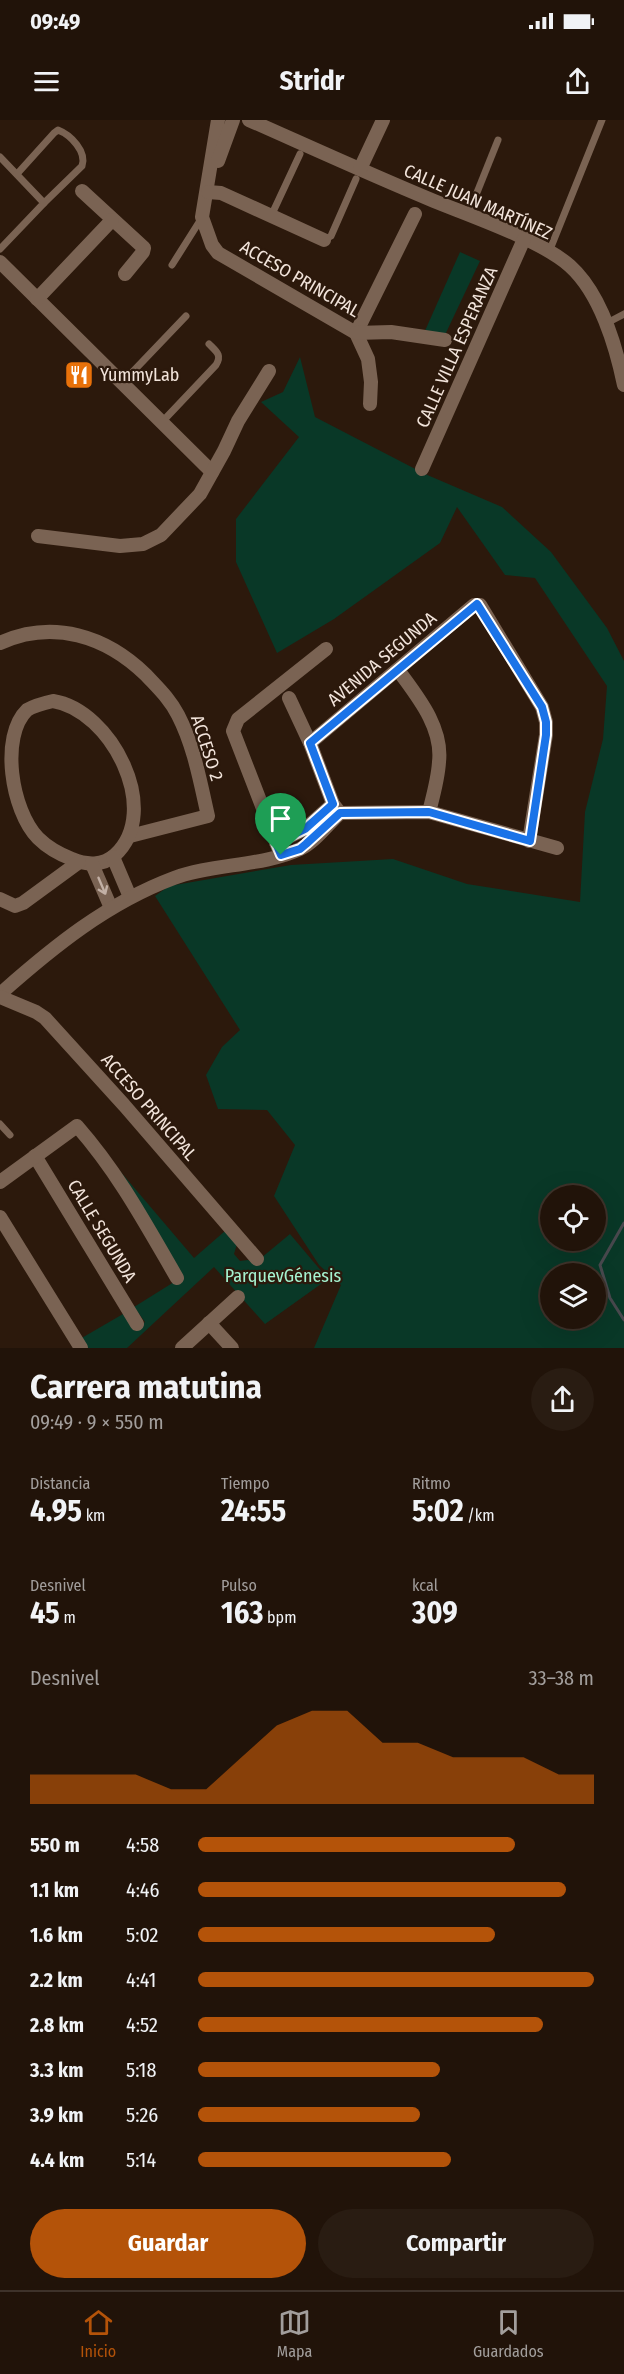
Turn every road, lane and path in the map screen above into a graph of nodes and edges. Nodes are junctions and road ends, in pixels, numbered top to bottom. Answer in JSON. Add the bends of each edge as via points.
{"nodes":[{"id":1,"x":218,"y":120,"type":"edge"},
{"id":2,"x":233,"y":120,"type":"edge"},
{"id":3,"x":249,"y":120,"type":"edge"},
{"id":4,"x":383,"y":120,"type":"edge"},
{"id":5,"x":602,"y":120,"type":"edge"},
{"id":6,"x":498,"y":140,"type":"dead end"},
{"id":7,"x":300,"y":154,"type":"dead end"},
{"id":8,"x":0,"y":157,"type":"edge"},
{"id":9,"x":17,"y":174,"type":"junction"},
{"id":10,"x":358,"y":174,"type":"junction"},
{"id":11,"x":82,"y":191,"type":"dead end"},
{"id":12,"x":208,"y":192,"type":"junction"},
{"id":13,"x":44,"y":203,"type":"junction"},
{"id":14,"x":272,"y":214,"type":"junction"},
{"id":15,"x":415,"y":214,"type":"dead end"},
{"id":16,"x":468,"y":215,"type":"junction"},
{"id":17,"x":202,"y":217,"type":"junction"},
{"id":18,"x":112,"y":220,"type":"junction"},
{"id":19,"x":0,"y":237,"type":"edge"},
{"id":20,"x":524,"y":239,"type":"junction"},
{"id":21,"x":324,"y":240,"type":"joint"},
{"id":22,"x":6,"y":243,"type":"junction"},
{"id":23,"x":0,"y":249,"type":"edge"},
{"id":24,"x":549,"y":252,"type":"junction"},
{"id":25,"x":0,"y":262,"type":"edge"},
{"id":26,"x":172,"y":265,"type":"dead end"},
{"id":27,"x":125,"y":274,"type":"dead end"},
{"id":28,"x":37,"y":299,"type":"junction"},
{"id":29,"x":624,"y":314,"type":"edge"},
{"id":30,"x":186,"y":316,"type":"dead end"},
{"id":31,"x":605,"y":324,"type":"junction"},
{"id":32,"x":356,"y":333,"type":"junction"},
{"id":33,"x":445,"y":340,"type":"dead end"},
{"id":34,"x":209,"y":344,"type":"dead end"},
{"id":35,"x":269,"y":370,"type":"dead end"},
{"id":36,"x":122,"y":383,"type":"junction"},
{"id":37,"x":624,"y":385,"type":"edge"},
{"id":38,"x":370,"y":404,"type":"dead end"},
{"id":39,"x":162,"y":422,"type":"junction"},
{"id":40,"x":422,"y":469,"type":"dead end"},
{"id":41,"x":212,"y":472,"type":"junction"},
{"id":42,"x":38,"y":536,"type":"dead end"},
{"id":43,"x":0,"y":643,"type":"edge"},
{"id":44,"x":326,"y":650,"type":"dead end"},
{"id":45,"x":398,"y":670,"type":"junction"},
{"id":46,"x":289,"y":698,"type":"dead end"},
{"id":47,"x":310,"y":743,"type":"junction"},
{"id":48,"x":3,"y":750,"type":"edge"},
{"id":49,"x":337,"y":808,"type":"junction"},
{"id":50,"x":429,"y":812,"type":"junction"},
{"id":51,"x":130,"y":836,"type":"junction"},
{"id":52,"x":530,"y":841,"type":"junction"},
{"id":53,"x":557,"y":848,"type":"dead end"},
{"id":54,"x":278,"y":849,"type":"junction"},
{"id":55,"x":112,"y":857,"type":"junction"},
{"id":56,"x":86,"y":863,"type":"junction"},
{"id":57,"x":130,"y":897,"type":"junction"},
{"id":58,"x":0,"y":899,"type":"edge"},
{"id":59,"x":111,"y":908,"type":"junction"},
{"id":60,"x":0,"y":995,"type":"edge"},
{"id":61,"x":0,"y":1124,"type":"edge"},
{"id":62,"x":10,"y":1134,"type":"dead end"},
{"id":63,"x":35,"y":1156,"type":"junction"},
{"id":64,"x":0,"y":1182,"type":"edge"},
{"id":65,"x":0,"y":1217,"type":"edge"},
{"id":66,"x":256,"y":1259,"type":"dead end"},
{"id":67,"x":177,"y":1278,"type":"dead end"},
{"id":68,"x":238,"y":1297,"type":"dead end"},
{"id":69,"x":209,"y":1323,"type":"junction"},
{"id":70,"x":137,"y":1324,"type":"dead end"},
{"id":71,"x":81,"y":1348,"type":"edge"},
{"id":72,"x":182,"y":1348,"type":"edge"},
{"id":73,"x":232,"y":1348,"type":"edge"}],
"edges":[{"from":1,"to":12,"type":"street"},
{"from":2,"to":12,"type":"street"},
{"from":3,"to":10,"type":"street","name":"CALLE JUAN MARTÍNEZ"},
{"from":4,"to":10,"type":"street"},
{"from":5,"to":24,"type":"lane"},
{"from":6,"to":16,"type":"lane"},
{"from":7,"to":14,"type":"lane"},
{"from":8,"to":9,"type":"lane"},
{"from":9,"to":13,"type":"lane"},
{"from":9,"to":13,"type":"lane","via":[[58,130],[84,153],[82,166]]},
{"from":10,"to":16,"type":"street","name":"CALLE JUAN MARTÍNEZ"},
{"from":10,"to":21,"type":"lane","via":[[332,236]]},
{"from":11,"to":18,"type":"street"},
{"from":12,"to":14,"type":"street","via":[[221,193]]},
{"from":12,"to":17,"type":"street"},
{"from":13,"to":22,"type":"lane"},
{"from":14,"to":21,"type":"street"},
{"from":15,"to":32,"type":"street"},
{"from":16,"to":20,"type":"street","name":"CALLE JUAN MARTÍNEZ"},
{"from":17,"to":26,"type":"lane"},
{"from":17,"to":32,"type":"street","name":"ACCESO PRINCIPAL","via":[[218,253]]},
{"from":18,"to":27,"type":"street","via":[[144,248]]},
{"from":18,"to":28,"type":"street"},
{"from":19,"to":22,"type":"lane"},
{"from":20,"to":24,"type":"street","name":"CALLE JUAN MARTÍNEZ"},
{"from":20,"to":40,"type":"street","name":"CALLE VILLA ESPERANZA"},
{"from":22,"to":23,"type":"lane"},
{"from":24,"to":31,"type":"street","name":"CALLE JUAN MARTÍNEZ","via":[[583,280]]},
{"from":25,"to":28,"type":"street"},
{"from":28,"to":36,"type":"street"},
{"from":29,"to":31,"type":"lane"},
{"from":30,"to":36,"type":"lane"},
{"from":31,"to":37,"type":"street","name":"CALLE JUAN MARTÍNEZ"},
{"from":32,"to":33,"type":"street","via":[[389,332]]},
{"from":32,"to":38,"type":"street","name":"ACCESO PRINCIPAL","via":[[368,359]]},
{"from":34,"to":39,"type":"lane","via":[[219,354],[216,365]]},
{"from":35,"to":41,"type":"street"},
{"from":36,"to":39,"type":"street"},
{"from":39,"to":41,"type":"street"},
{"from":41,"to":42,"type":"street","via":[[184,512],[161,535],[143,544],[120,546]]},
{"from":43,"to":51,"type":"street","name":"ACCESO 2","via":[[51,631],[95,640],[114,648],[139,668],[171,703],[190,743],[208,816]]},
{"from":44,"to":54,"type":"street","via":[[238,719],[232,731]]},
{"from":45,"to":47,"type":"street","name":"AVENIDA SEGUNDA"},
{"from":45,"to":50,"type":"street","via":[[422,703],[437,740],[440,760]]},
{"from":45,"to":52,"type":"street","name":"AVENIDA SEGUNDA","via":[[477,604],[521,671],[542,707],[546,722]]},
{"from":46,"to":47,"type":"street"},
{"from":47,"to":49,"type":"street"},
{"from":48,"to":51,"type":"street","via":[[18,718],[28,710],[53,701],[79,710],[114,744],[124,766],[133,811]]},
{"from":48,"to":56,"type":"street","via":[[11,791],[21,815],[37,837],[54,852]]},
{"from":49,"to":50,"type":"street"},
{"from":49,"to":54,"type":"street","via":[[300,849]]},
{"from":50,"to":52,"type":"street"},
{"from":51,"to":55,"type":"street"},
{"from":52,"to":53,"type":"street"},
{"from":54,"to":57,"type":"street","via":[[176,877]]},
{"from":55,"to":56,"type":"street"},
{"from":55,"to":57,"type":"street"},
{"from":56,"to":58,"type":"street","via":[[23,903],[15,906]]},
{"from":56,"to":59,"type":"street","one_way":true},
{"from":57,"to":59,"type":"street"},
{"from":59,"to":60,"type":"street","via":[[57,944]]},
{"from":60,"to":66,"type":"street","name":"ACCESO PRINCIPAL","via":[[45,1018]]},
{"from":61,"to":62,"type":"lane"},
{"from":63,"to":64,"type":"street"},
{"from":63,"to":67,"type":"street","via":[[77,1126],[119,1178]]},
{"from":63,"to":70,"type":"street","name":"CALLE SEGUNDA"},
{"from":65,"to":71,"type":"street"},
{"from":68,"to":69,"type":"street"},
{"from":69,"to":72,"type":"street"},
{"from":69,"to":73,"type":"street"}]}
